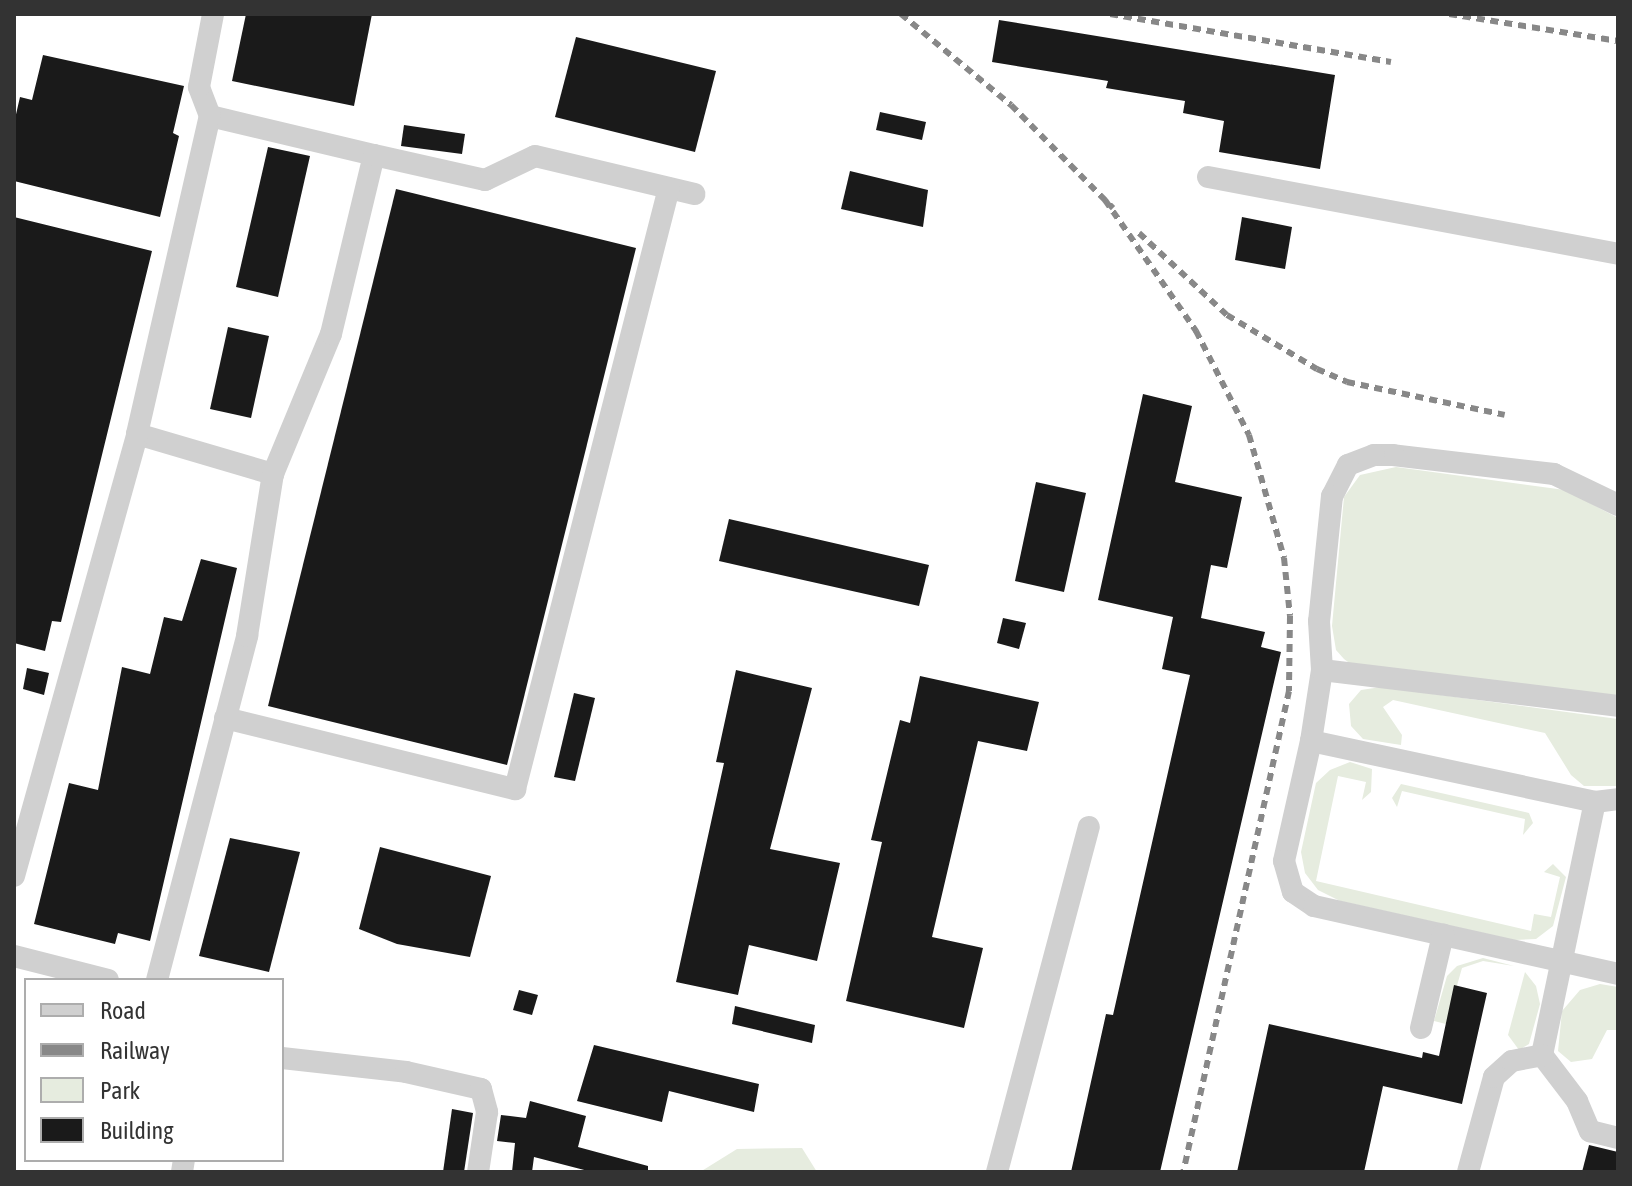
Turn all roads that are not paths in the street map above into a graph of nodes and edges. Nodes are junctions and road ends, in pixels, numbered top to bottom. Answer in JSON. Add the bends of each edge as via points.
{"nodes":[{"id":1,"x":213,"y":14,"type":"edge"},
{"id":2,"x":210,"y":116,"type":"junction"},
{"id":3,"x":374,"y":155,"type":"junction"},
{"id":4,"x":1208,"y":177,"type":"dead end"},
{"id":5,"x":669,"y":188,"type":"junction"},
{"id":6,"x":695,"y":194,"type":"dead end"},
{"id":7,"x":1618,"y":254,"type":"edge"},
{"id":8,"x":137,"y":434,"type":"junction"},
{"id":9,"x":273,"y":474,"type":"junction"},
{"id":10,"x":1618,"y":505,"type":"edge"},
{"id":11,"x":1322,"y":670,"type":"junction"},
{"id":12,"x":1618,"y":706,"type":"edge"},
{"id":13,"x":225,"y":718,"type":"junction"},
{"id":14,"x":1311,"y":741,"type":"junction"},
{"id":15,"x":1618,"y":799,"type":"edge"},
{"id":16,"x":1595,"y":802,"type":"junction"},
{"id":17,"x":1089,"y":827,"type":"dead end"},
{"id":18,"x":14,"y":876,"type":"edge"},
{"id":19,"x":1443,"y":935,"type":"junction"},
{"id":20,"x":14,"y":956,"type":"edge"},
{"id":21,"x":1562,"y":963,"type":"junction"},
{"id":22,"x":1618,"y":974,"type":"edge"},
{"id":23,"x":100,"y":978,"type":"edge"},
{"id":24,"x":158,"y":978,"type":"edge"},
{"id":25,"x":1421,"y":1028,"type":"dead end"},
{"id":26,"x":1542,"y":1055,"type":"junction"},
{"id":27,"x":284,"y":1058,"type":"edge"},
{"id":28,"x":1618,"y":1138,"type":"edge"},
{"id":29,"x":478,"y":1172,"type":"edge"},
{"id":30,"x":997,"y":1172,"type":"edge"},
{"id":31,"x":1468,"y":1172,"type":"edge"}],
"edges":[{"from":1,"to":2,"type":"street","via":[[199,87]]},
{"from":2,"to":3,"type":"street"},
{"from":2,"to":8,"type":"street"},
{"from":3,"to":5,"type":"street","via":[[485,180],[535,156]]},
{"from":3,"to":9,"type":"street","via":[[331,334]]},
{"from":4,"to":7,"type":"street"},
{"from":5,"to":6,"type":"street"},
{"from":5,"to":13,"type":"street","via":[[515,789]]},
{"from":8,"to":9,"type":"street"},
{"from":8,"to":18,"type":"street"},
{"from":9,"to":13,"type":"street","via":[[247,636]]},
{"from":10,"to":11,"type":"street","via":[[1554,474],[1393,455],[1360,458],[1339,476],[1332,496],[1319,621]]},
{"from":11,"to":12,"type":"street"},
{"from":11,"to":14,"type":"street"},
{"from":13,"to":24,"type":"street"},
{"from":14,"to":16,"type":"street"},
{"from":14,"to":19,"type":"street","via":[[1284,861],[1293,892],[1314,906]]},
{"from":15,"to":16,"type":"street"},
{"from":16,"to":21,"type":"street"},
{"from":17,"to":30,"type":"street"},
{"from":19,"to":21,"type":"street"},
{"from":19,"to":25,"type":"street"},
{"from":20,"to":23,"type":"street"},
{"from":21,"to":22,"type":"street"},
{"from":21,"to":26,"type":"street"},
{"from":26,"to":28,"type":"street","via":[[1577,1101],[1590,1131]]},
{"from":26,"to":31,"type":"street","via":[[1512,1061],[1494,1077]]},
{"from":27,"to":29,"type":"street","via":[[406,1072],[481,1089],[487,1112]]}]}
